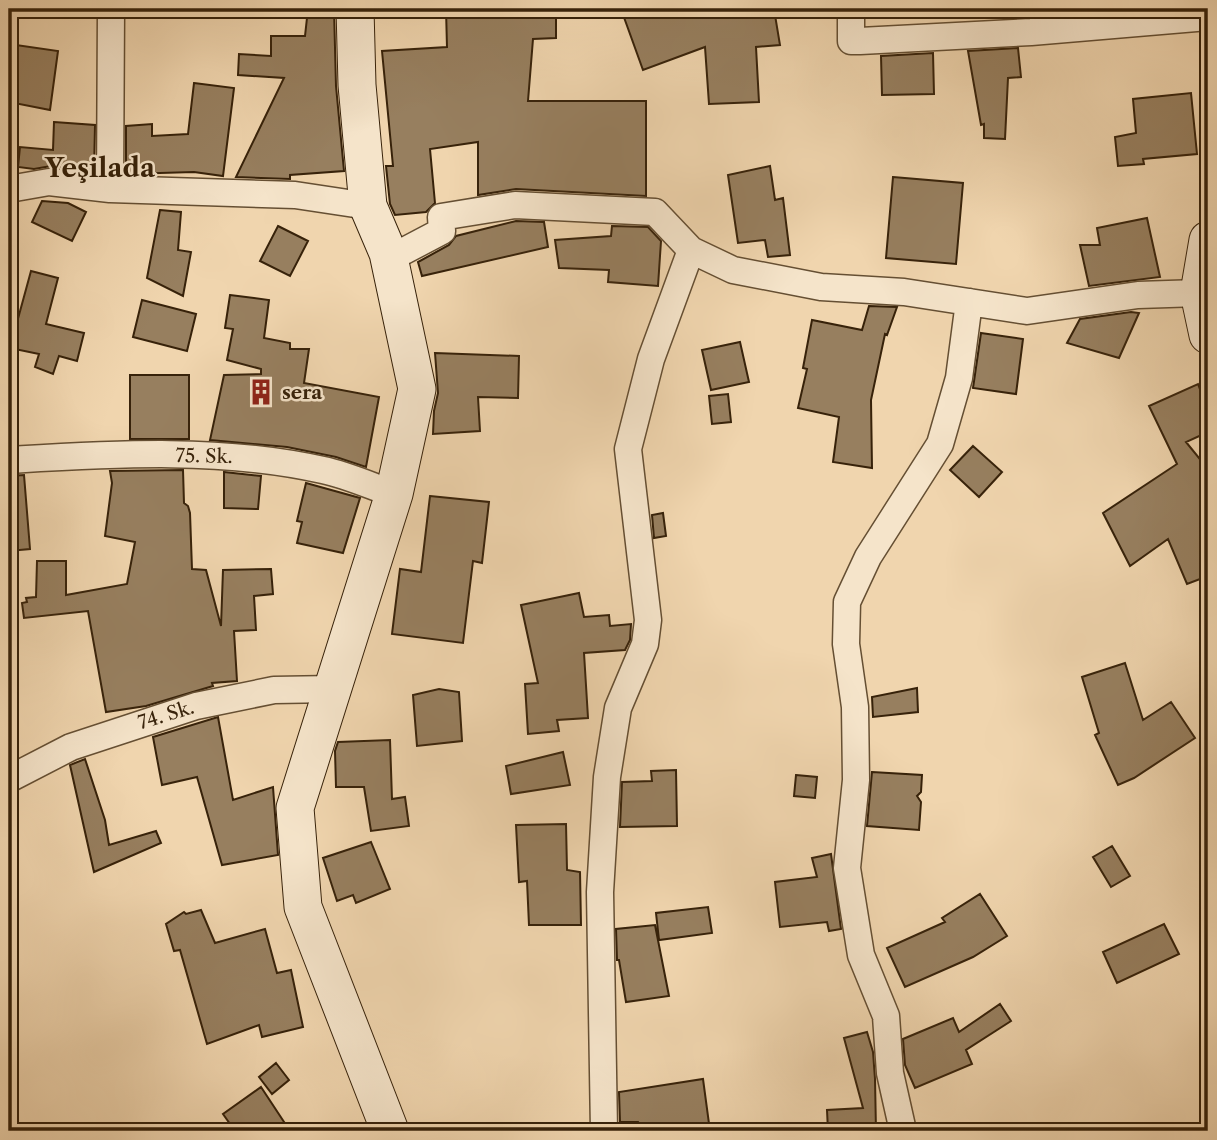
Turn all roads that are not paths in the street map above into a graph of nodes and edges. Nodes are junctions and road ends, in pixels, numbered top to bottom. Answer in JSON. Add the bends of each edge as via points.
{"nodes":[{"id":1,"x":111,"y":9,"type":"edge"},
{"id":2,"x":355,"y":9,"type":"edge"},
{"id":3,"x":850,"y":9,"type":"edge"},
{"id":4,"x":1208,"y":18,"type":"edge"},
{"id":5,"x":110,"y":189,"type":"junction"},
{"id":6,"x":9,"y":190,"type":"edge"},
{"id":7,"x":368,"y":206,"type":"junction"},
{"id":8,"x":1208,"y":240,"type":"edge"},
{"id":9,"x":691,"y":250,"type":"junction"},
{"id":10,"x":388,"y":254,"type":"junction"},
{"id":11,"x":1199,"y":293,"type":"junction"},
{"id":12,"x":969,"y":302,"type":"junction"},
{"id":13,"x":1208,"y":335,"type":"edge"},
{"id":14,"x":9,"y":460,"type":"edge"},
{"id":15,"x":394,"y":494,"type":"junction"},
{"id":16,"x":334,"y":689,"type":"junction"},
{"id":17,"x":9,"y":779,"type":"edge"},
{"id":18,"x":390,"y":1131,"type":"edge"},
{"id":19,"x":604,"y":1131,"type":"edge"},
{"id":20,"x":903,"y":1131,"type":"edge"}],
"edges":[{"from":1,"to":5,"type":"street"},
{"from":2,"to":7,"type":"street"},
{"from":3,"to":4,"type":"street","via":[[851,41]]},
{"from":5,"to":6,"type":"street","via":[[49,182]]},
{"from":5,"to":7,"type":"street","via":[[295,195]]},
{"from":7,"to":10,"type":"street"},
{"from":8,"to":11,"type":"street"},
{"from":9,"to":10,"type":"street","via":[[655,212],[515,205],[441,217],[442,232]]},
{"from":9,"to":12,"type":"street","via":[[733,270],[821,287]]},
{"from":9,"to":19,"type":"street","via":[[651,359],[628,449],[648,620],[645,644],[618,708],[607,777],[600,892]]},
{"from":10,"to":15,"type":"street","via":[[416,389]]},
{"from":11,"to":12,"type":"street","via":[[1138,295],[1027,311]]},
{"from":11,"to":13,"type":"street"},
{"from":12,"to":20,"type":"street","via":[[959,378],[940,444],[868,557],[847,602],[856,780],[847,867],[861,955],[886,1016],[890,1073]]},
{"from":14,"to":15,"type":"street","name":"75. Sk.","via":[[116,443],[325,470]]},
{"from":15,"to":16,"type":"street"},
{"from":16,"to":17,"type":"street","name":"74. Sk.","via":[[274,690],[196,706],[71,747]]},
{"from":16,"to":18,"type":"street","via":[[295,808],[303,907]]}]}
